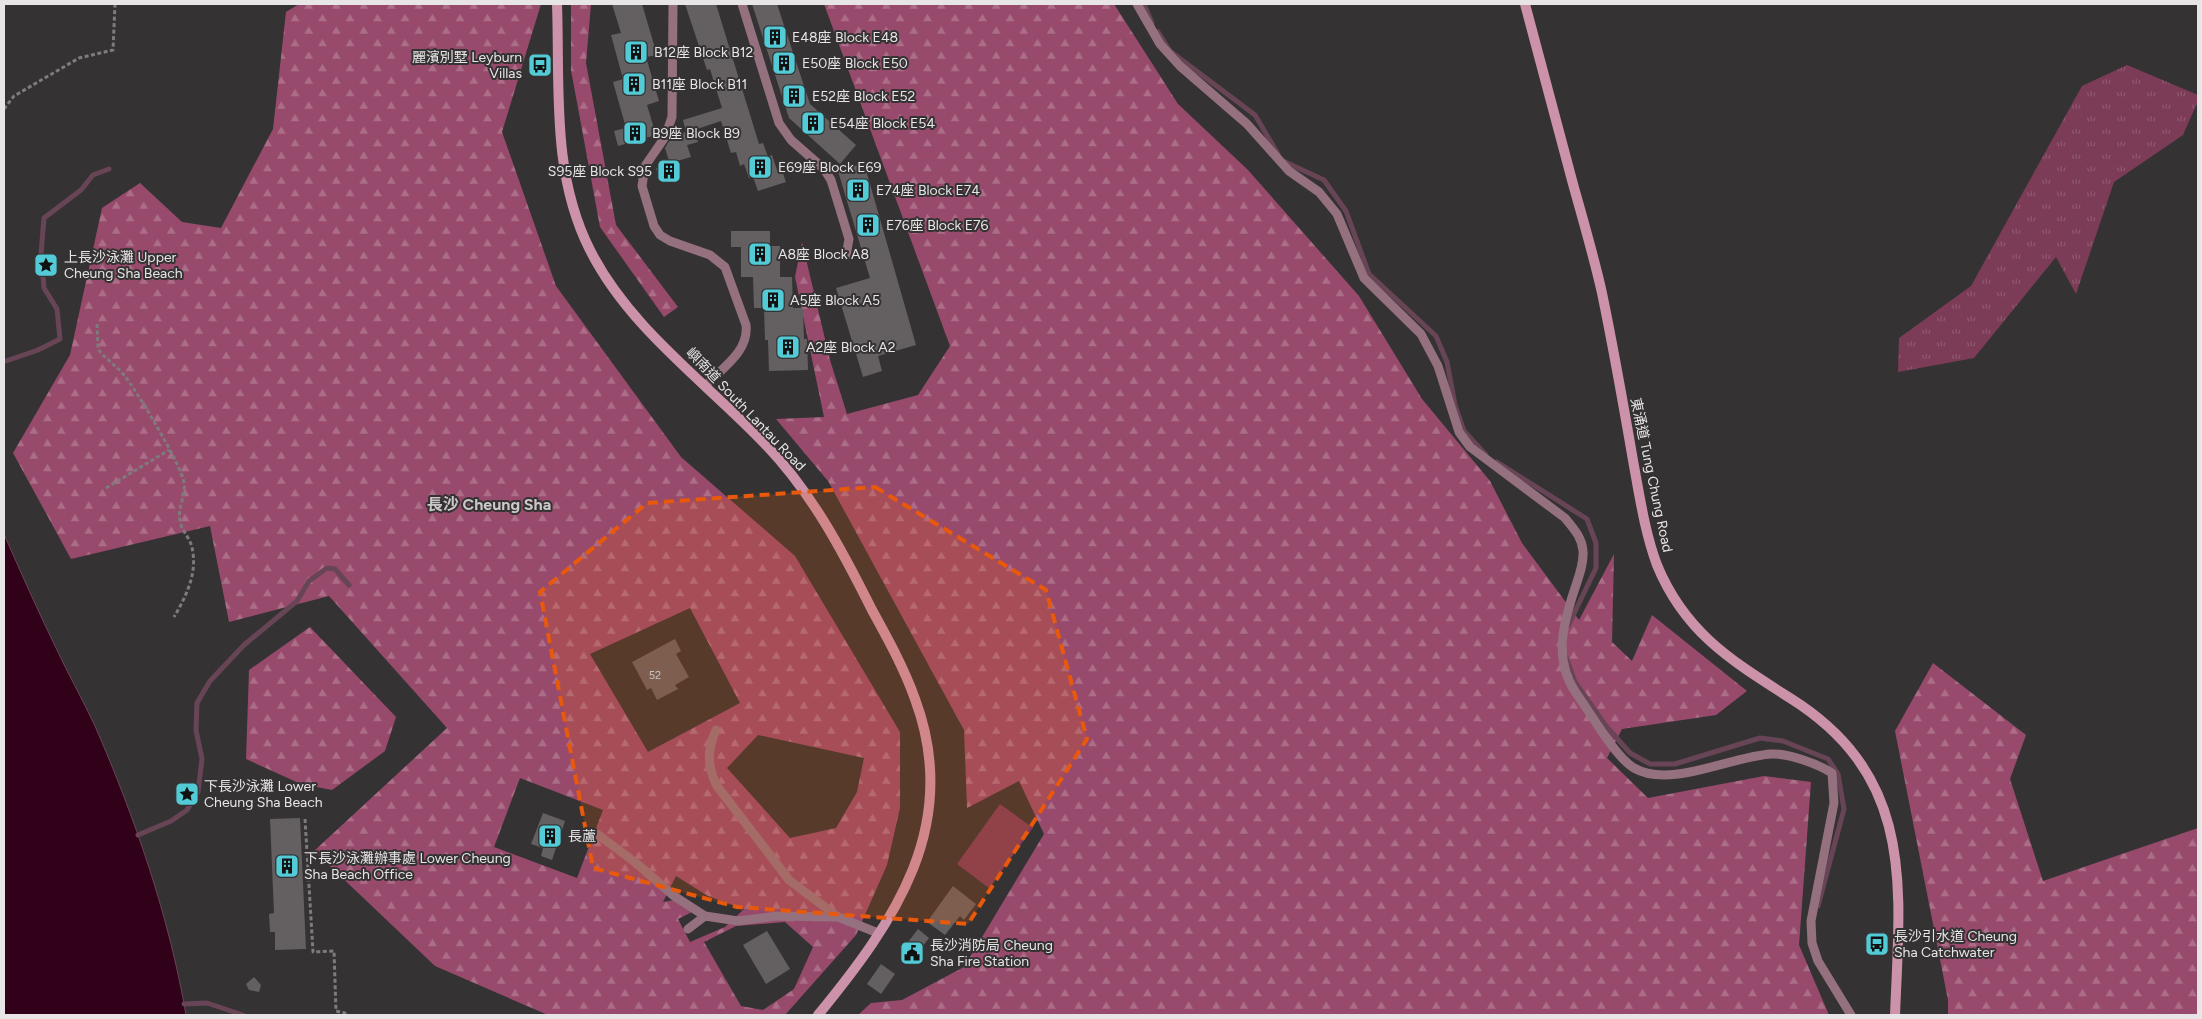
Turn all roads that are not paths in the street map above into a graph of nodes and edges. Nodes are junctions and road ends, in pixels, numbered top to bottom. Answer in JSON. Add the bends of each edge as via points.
{"nodes":[{"id":1,"x":557,"y":4,"type":"edge"},
{"id":2,"x":672,"y":4,"type":"edge"},
{"id":3,"x":742,"y":4,"type":"edge"},
{"id":4,"x":1136,"y":4,"type":"edge"},
{"id":5,"x":1525,"y":4,"type":"edge"},
{"id":6,"x":846,"y":256,"type":"dead end"},
{"id":7,"x":705,"y":386,"type":"junction"},
{"id":8,"x":716,"y":730,"type":"dead end"},
{"id":9,"x":597,"y":834,"type":"dead end"},
{"id":10,"x":705,"y":916,"type":"junction"},
{"id":11,"x":838,"y":917,"type":"junction"},
{"id":12,"x":688,"y":929,"type":"dead end"},
{"id":13,"x":878,"y":933,"type":"junction"},
{"id":14,"x":818,"y":1015,"type":"edge"},
{"id":15,"x":1851,"y":1015,"type":"edge"},
{"id":16,"x":1895,"y":1015,"type":"edge"}],
"edges":[{"from":1,"to":7,"type":"main road","name":"嶼南道 South Lantau Road","via":[[561,143],[568,189],[582,234],[625,304]]},
{"from":2,"to":7,"type":"lane","via":[[672,117],[665,137],[645,166],[642,180],[657,231],[664,239],[721,262],[746,325],[742,348]]},
{"from":3,"to":6,"type":"lane","via":[[779,122],[791,140],[824,169],[831,180],[849,239]]},
{"from":4,"to":15,"type":"lane","via":[[1160,44],[1180,66],[1247,124],[1289,171],[1320,192],[1337,214],[1364,278],[1421,334],[1438,366],[1459,432],[1470,448],[1565,518],[1577,532],[1583,550],[1581,570],[1566,617],[1561,655],[1571,685],[1610,742],[1632,767],[1647,774],[1666,775],[1772,754],[1819,765],[1832,774],[1834,803],[1812,921],[1812,943],[1818,961]]},
{"from":5,"to":16,"type":"main road","name":"東涌道 Tung Chung Road","via":[[1598,276],[1650,543],[1658,565],[1669,589],[1698,630],[1736,664],[1821,720],[1850,750],[1871,781],[1887,817],[1899,886]]},
{"from":7,"to":13,"type":"main road","name":"嶼南道 South Lantau Road","via":[[776,455],[824,518],[897,657],[921,716],[932,778],[926,836],[914,869]]},
{"from":8,"to":11,"type":"lane","via":[[709,752],[717,786],[789,880]]},
{"from":9,"to":10,"type":"lane","via":[[674,896]]},
{"from":10,"to":11,"type":"lane","via":[[738,921],[777,916]]},
{"from":10,"to":12,"type":"lane"},
{"from":11,"to":13,"type":"lane"},
{"from":13,"to":14,"type":"main road","name":"嶼南道 South Lantau Road"}]}
